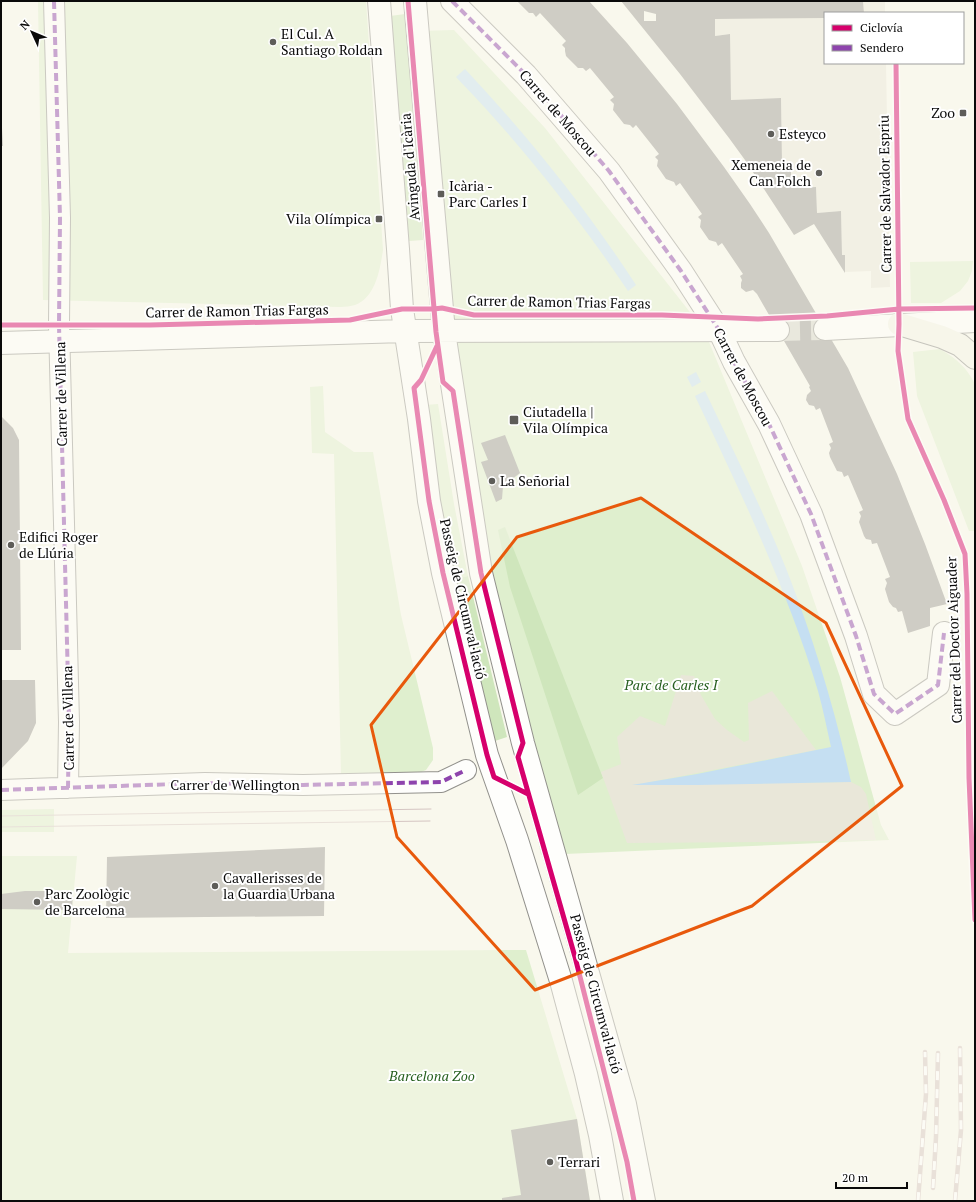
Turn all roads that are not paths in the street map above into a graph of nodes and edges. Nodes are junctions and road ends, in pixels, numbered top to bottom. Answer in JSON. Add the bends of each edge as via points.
{"nodes":[{"id":1,"x":54,"y":1,"type":"edge"},
{"id":2,"x":379,"y":1,"type":"edge"},
{"id":3,"x":415,"y":1,"type":"edge"},
{"id":4,"x":452,"y":1,"type":"edge"},
{"id":5,"x":975,"y":321,"type":"edge"},
{"id":6,"x":899,"y":324,"type":"junction"},
{"id":7,"x":825,"y":329,"type":"tunnel mouth"},
{"id":8,"x":719,"y":330,"type":"junction"},
{"id":9,"x":778,"y":330,"type":"tunnel mouth"},
{"id":10,"x":405,"y":331,"type":"junction"},
{"id":11,"x":444,"y":332,"type":"junction"},
{"id":12,"x":60,"y":342,"type":"junction"},
{"id":13,"x":1,"y":343,"type":"edge"},
{"id":14,"x":975,"y":358,"type":"edge"},
{"id":15,"x":944,"y":633,"type":"dead end"},
{"id":16,"x":466,"y":770,"type":"dead end"},
{"id":17,"x":68,"y":788,"type":"junction"},
{"id":18,"x":1,"y":790,"type":"edge"},
{"id":19,"x":612,"y":1201,"type":"edge"},
{"id":20,"x":644,"y":1201,"type":"edge"}],
"edges":[{"from":1,"to":12,"type":"street","name":"Carrer de Villena","via":[[60,218]]},
{"from":2,"to":10,"type":"street","name":"Avinguda d'Icària"},
{"from":3,"to":11,"type":"street","name":"Avinguda d'Icària"},
{"from":4,"to":8,"type":"street","name":"Carrer de Moscou","via":[[526,75],[609,172],[681,271]]},
{"from":5,"to":6,"type":"street"},
{"from":6,"to":7,"type":"street"},
{"from":6,"to":14,"type":"main road","via":[[960,345]]},
{"from":8,"to":9,"type":"street","name":"Carrer de Ramon Trias Fargas"},
{"from":8,"to":11,"type":"street","name":"Carrer de Ramon Trias Fargas"},
{"from":8,"to":15,"type":"street","name":"Carrer de Moscou","via":[[754,395],[811,514],[856,636],[874,694],[895,714],[938,685]]},
{"from":10,"to":11,"type":"street","name":"Carrer de Ramon Trias Fargas"},
{"from":10,"to":12,"type":"street","name":"Carrer de Ramon Trias Fargas"},
{"from":10,"to":19,"type":"street","name":"Passeig de Circumval·lació","via":[[429,501],[443,573],[487,755],[517,840],[561,981],[586,1074]]},
{"from":11,"to":20,"type":"street","name":"Passeig de Circumval·lació","via":[[481,574],[523,743],[625,1104]]},
{"from":12,"to":13,"type":"street","name":"Carrer de Ramon Trias Fargas"},
{"from":12,"to":17,"type":"street","name":"Carrer de Villena","via":[[69,722]]},
{"from":16,"to":17,"type":"street","name":"Carrer de Wellington","via":[[441,782],[303,785],[205,783]]},
{"from":17,"to":18,"type":"street","name":"Carrer de Wellington"}]}
